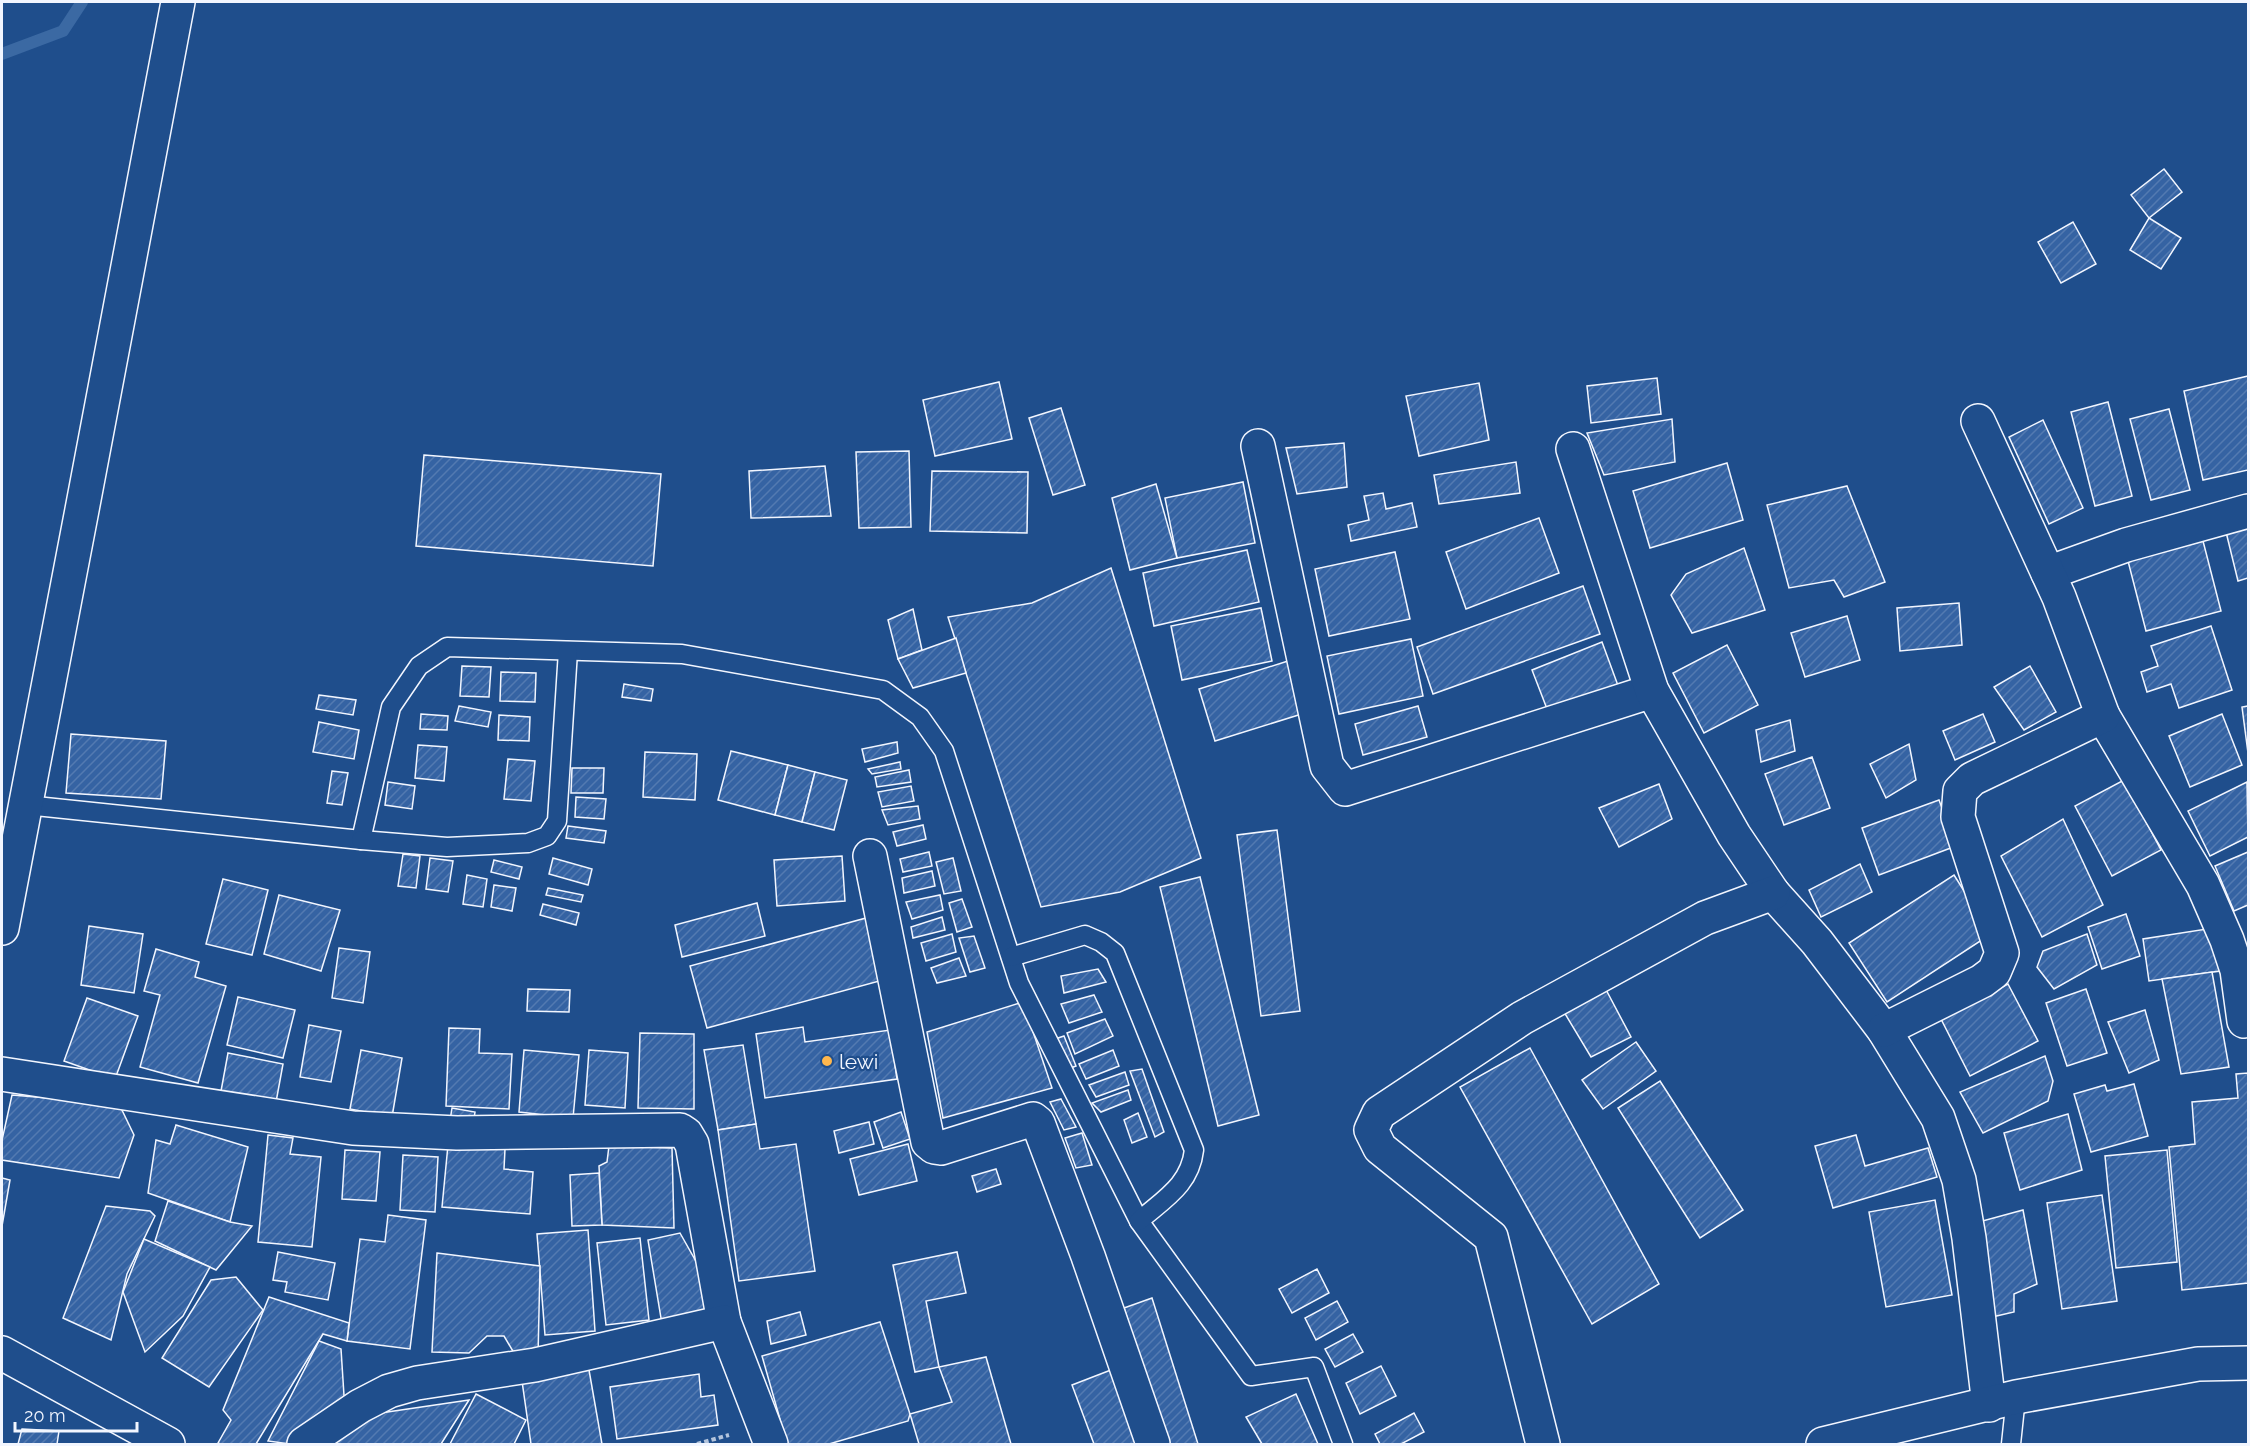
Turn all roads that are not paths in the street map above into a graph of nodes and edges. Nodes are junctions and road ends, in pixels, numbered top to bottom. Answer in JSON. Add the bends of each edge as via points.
{"nodes":[{"id":1,"x":178,"y":2,"type":"edge"},
{"id":2,"x":1978,"y":421,"type":"dead end"},
{"id":3,"x":1258,"y":446,"type":"dead end"},
{"id":4,"x":1573,"y":449,"type":"dead end"},
{"id":5,"x":2248,"y":511,"type":"edge"},
{"id":6,"x":2048,"y":573,"type":"junction"},
{"id":7,"x":568,"y":651,"type":"junction"},
{"id":8,"x":1652,"y":691,"type":"junction"},
{"id":9,"x":2103,"y":716,"type":"junction"},
{"id":10,"x":26,"y":805,"type":"junction"},
{"id":11,"x":361,"y":840,"type":"junction"},
{"id":12,"x":870,"y":856,"type":"dead end"},
{"id":13,"x":1773,"y":893,"type":"junction"},
{"id":14,"x":2,"y":928,"type":"edge"},
{"id":15,"x":1011,"y":957,"type":"junction"},
{"id":16,"x":2244,"y":1021,"type":"dead end"},
{"id":17,"x":1884,"y":1030,"type":"junction"},
{"id":18,"x":2,"y":1074,"type":"edge"},
{"id":19,"x":1139,"y":1221,"type":"junction"},
{"id":20,"x":724,"y":1322,"type":"junction"},
{"id":21,"x":2,"y":1353,"type":"edge"},
{"id":22,"x":2248,"y":1363,"type":"edge"},
{"id":23,"x":2002,"y":1401,"type":"junction"},
{"id":24,"x":168,"y":1444,"type":"edge"},
{"id":25,"x":304,"y":1444,"type":"edge"},
{"id":26,"x":771,"y":1444,"type":"edge"},
{"id":27,"x":1153,"y":1444,"type":"edge"},
{"id":28,"x":1343,"y":1444,"type":"edge"},
{"id":29,"x":1543,"y":1444,"type":"edge"},
{"id":30,"x":1823,"y":1444,"type":"edge"},
{"id":31,"x":2011,"y":1444,"type":"edge"}],
"edges":[{"from":1,"to":10,"type":"street"},
{"from":2,"to":6,"type":"street"},
{"from":3,"to":8,"type":"street","via":[[1327,766],[1345,789]]},
{"from":4,"to":8,"type":"street"},
{"from":5,"to":6,"type":"street","via":[[2126,544]]},
{"from":6,"to":9,"type":"street"},
{"from":7,"to":11,"type":"lane","via":[[447,647],[419,666],[391,707]]},
{"from":7,"to":11,"type":"lane","via":[[557,821],[547,836],[528,843],[447,847]]},
{"from":7,"to":15,"type":"lane","via":[[682,654],[883,690],[920,717],[944,751]]},
{"from":8,"to":13,"type":"street","via":[[1734,835]]},
{"from":9,"to":16,"type":"street","via":[[2215,910],[2237,970]]},
{"from":9,"to":17,"type":"street","via":[[1972,779],[1960,791],[1958,817],[2002,952],[1994,972],[1982,981]]},
{"from":10,"to":11,"type":"lane"},
{"from":10,"to":14,"type":"street"},
{"from":12,"to":27,"type":"street","via":[[927,1142],[941,1148],[1033,1119],[1038,1123]]},
{"from":13,"to":17,"type":"street","via":[[1817,942]]},
{"from":13,"to":29,"type":"street","via":[[1705,918],[1522,1018],[1379,1113],[1371,1130],[1380,1148],[1491,1237]]},
{"from":15,"to":19,"type":"lane","via":[[1019,983]]},
{"from":15,"to":19,"type":"lane","via":[[1085,934],[1115,954],[1194,1150],[1192,1166],[1184,1181]]},
{"from":17,"to":23,"type":"street","via":[[1938,1118],[1959,1180]]},
{"from":18,"to":20,"type":"street","via":[[353,1128],[457,1133],[680,1130],[692,1144]]},
{"from":19,"to":28,"type":"lane","via":[[1251,1376],[1314,1367]]},
{"from":20,"to":25,"type":"street","via":[[535,1365],[408,1386],[360,1406]]},
{"from":20,"to":26,"type":"street"},
{"from":21,"to":24,"type":"street"},
{"from":22,"to":23,"type":"street","via":[[2198,1364]]},
{"from":23,"to":30,"type":"street"},
{"from":23,"to":31,"type":"lane"}]}
